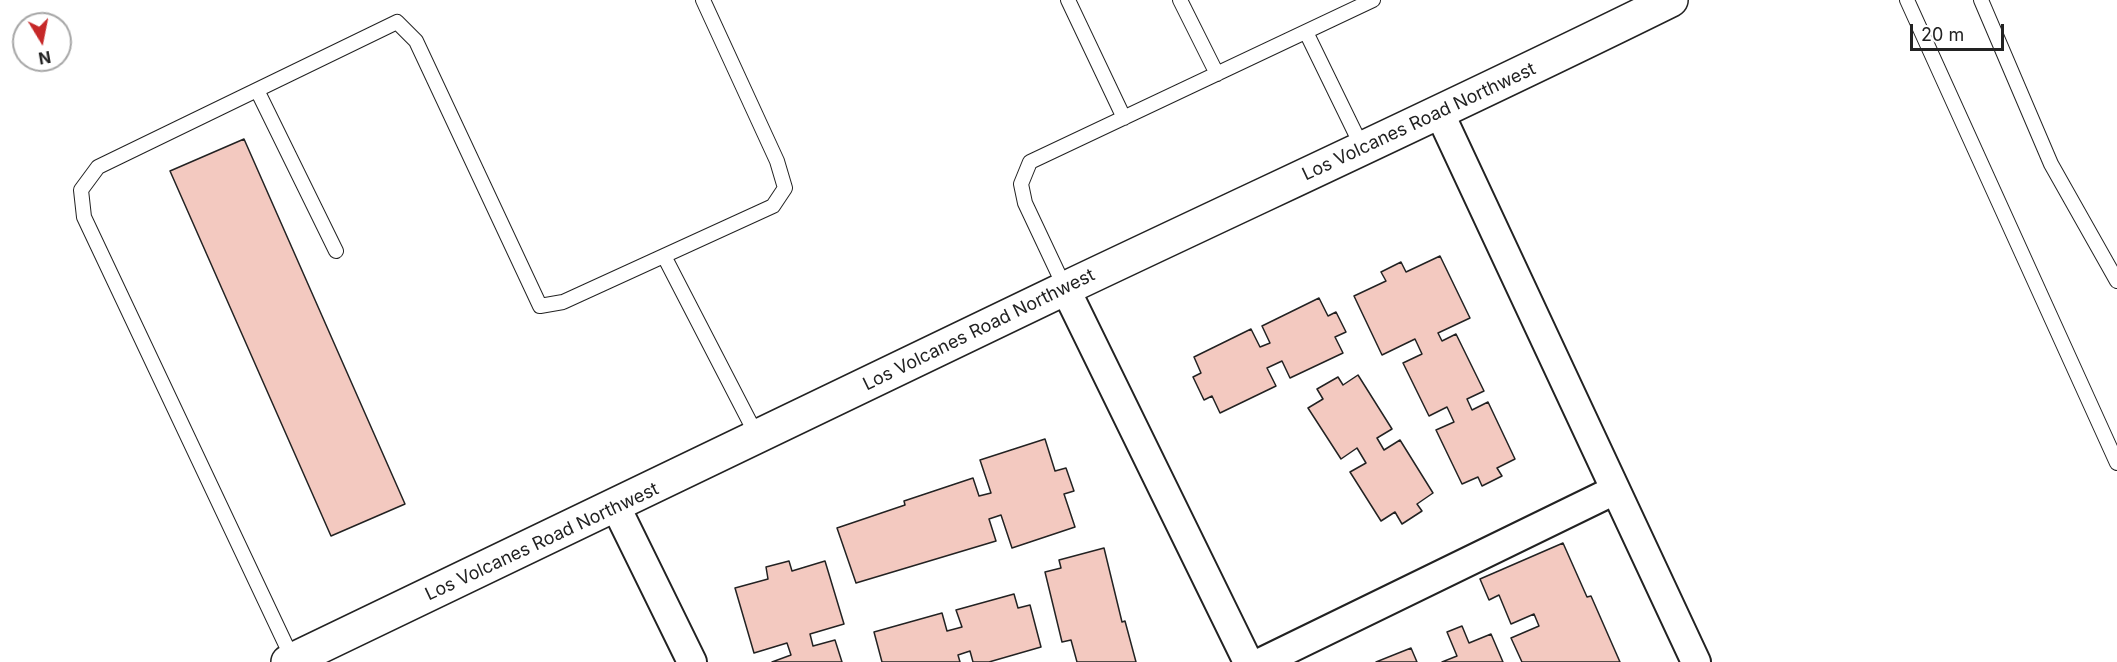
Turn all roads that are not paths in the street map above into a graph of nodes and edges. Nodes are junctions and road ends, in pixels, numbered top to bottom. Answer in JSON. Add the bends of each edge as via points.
{"nodes":[{"id":1,"x":703,"y":0,"type":"edge"},
{"id":2,"x":1068,"y":0,"type":"edge"},
{"id":3,"x":1180,"y":0,"type":"edge"},
{"id":4,"x":1373,"y":0,"type":"edge"},
{"id":5,"x":1671,"y":0,"type":"edge"},
{"id":6,"x":1907,"y":0,"type":"edge"},
{"id":7,"x":1981,"y":0,"type":"edge"},
{"id":8,"x":1306,"y":32,"type":"junction"},
{"id":9,"x":1217,"y":74,"type":"junction"},
{"id":10,"x":257,"y":90,"type":"junction"},
{"id":11,"x":1440,"y":114,"type":"junction"},
{"id":12,"x":1124,"y":118,"type":"junction"},
{"id":13,"x":1363,"y":149,"type":"junction"},
{"id":14,"x":336,"y":251,"type":"dead end"},
{"id":15,"x":664,"y":256,"type":"junction"},
{"id":16,"x":2117,"y":280,"type":"edge"},
{"id":17,"x":1065,"y":288,"type":"junction"},
{"id":18,"x":758,"y":438,"type":"junction"},
{"id":19,"x":2117,"y":464,"type":"edge"},
{"id":20,"x":1615,"y":490,"type":"junction"},
{"id":21,"x":616,"y":507,"type":"junction"},
{"id":22,"x":290,"y":661,"type":"edge"},
{"id":23,"x":692,"y":662,"type":"edge"},
{"id":24,"x":1248,"y":662,"type":"edge"},
{"id":25,"x":1262,"y":662,"type":"edge"},
{"id":26,"x":1696,"y":662,"type":"edge"}],
"edges":[{"from":1,"to":15,"type":"lane","via":[[777,160],[785,188],[773,206]]},
{"from":2,"to":12,"type":"lane"},
{"from":3,"to":9,"type":"lane"},
{"from":4,"to":8,"type":"lane"},
{"from":5,"to":11,"type":"street","name":"Los Volcanes Road Northwest"},
{"from":6,"to":19,"type":"lane"},
{"from":7,"to":16,"type":"lane","via":[[2051,164]]},
{"from":8,"to":9,"type":"lane"},
{"from":8,"to":13,"type":"lane"},
{"from":9,"to":12,"type":"lane"},
{"from":10,"to":14,"type":"lane"},
{"from":10,"to":15,"type":"lane","via":[[397,22],[416,40],[540,306],[563,302]]},
{"from":10,"to":22,"type":"lane","via":[[98,167],[81,190],[84,217]]},
{"from":11,"to":13,"type":"street","name":"Los Volcanes Road Northwest"},
{"from":11,"to":20,"type":"street"},
{"from":12,"to":17,"type":"lane","via":[[1030,162],[1021,184],[1025,203]]},
{"from":13,"to":17,"type":"street","name":"Los Volcanes Road Northwest"},
{"from":15,"to":18,"type":"lane"},
{"from":17,"to":18,"type":"street","name":"Los Volcanes Road Northwest"},
{"from":17,"to":24,"type":"street"},
{"from":18,"to":21,"type":"street","name":"Los Volcanes Road Northwest"},
{"from":20,"to":25,"type":"street"},
{"from":20,"to":26,"type":"street"},
{"from":21,"to":22,"type":"street","name":"Los Volcanes Road Northwest"},
{"from":21,"to":23,"type":"street"}]}
